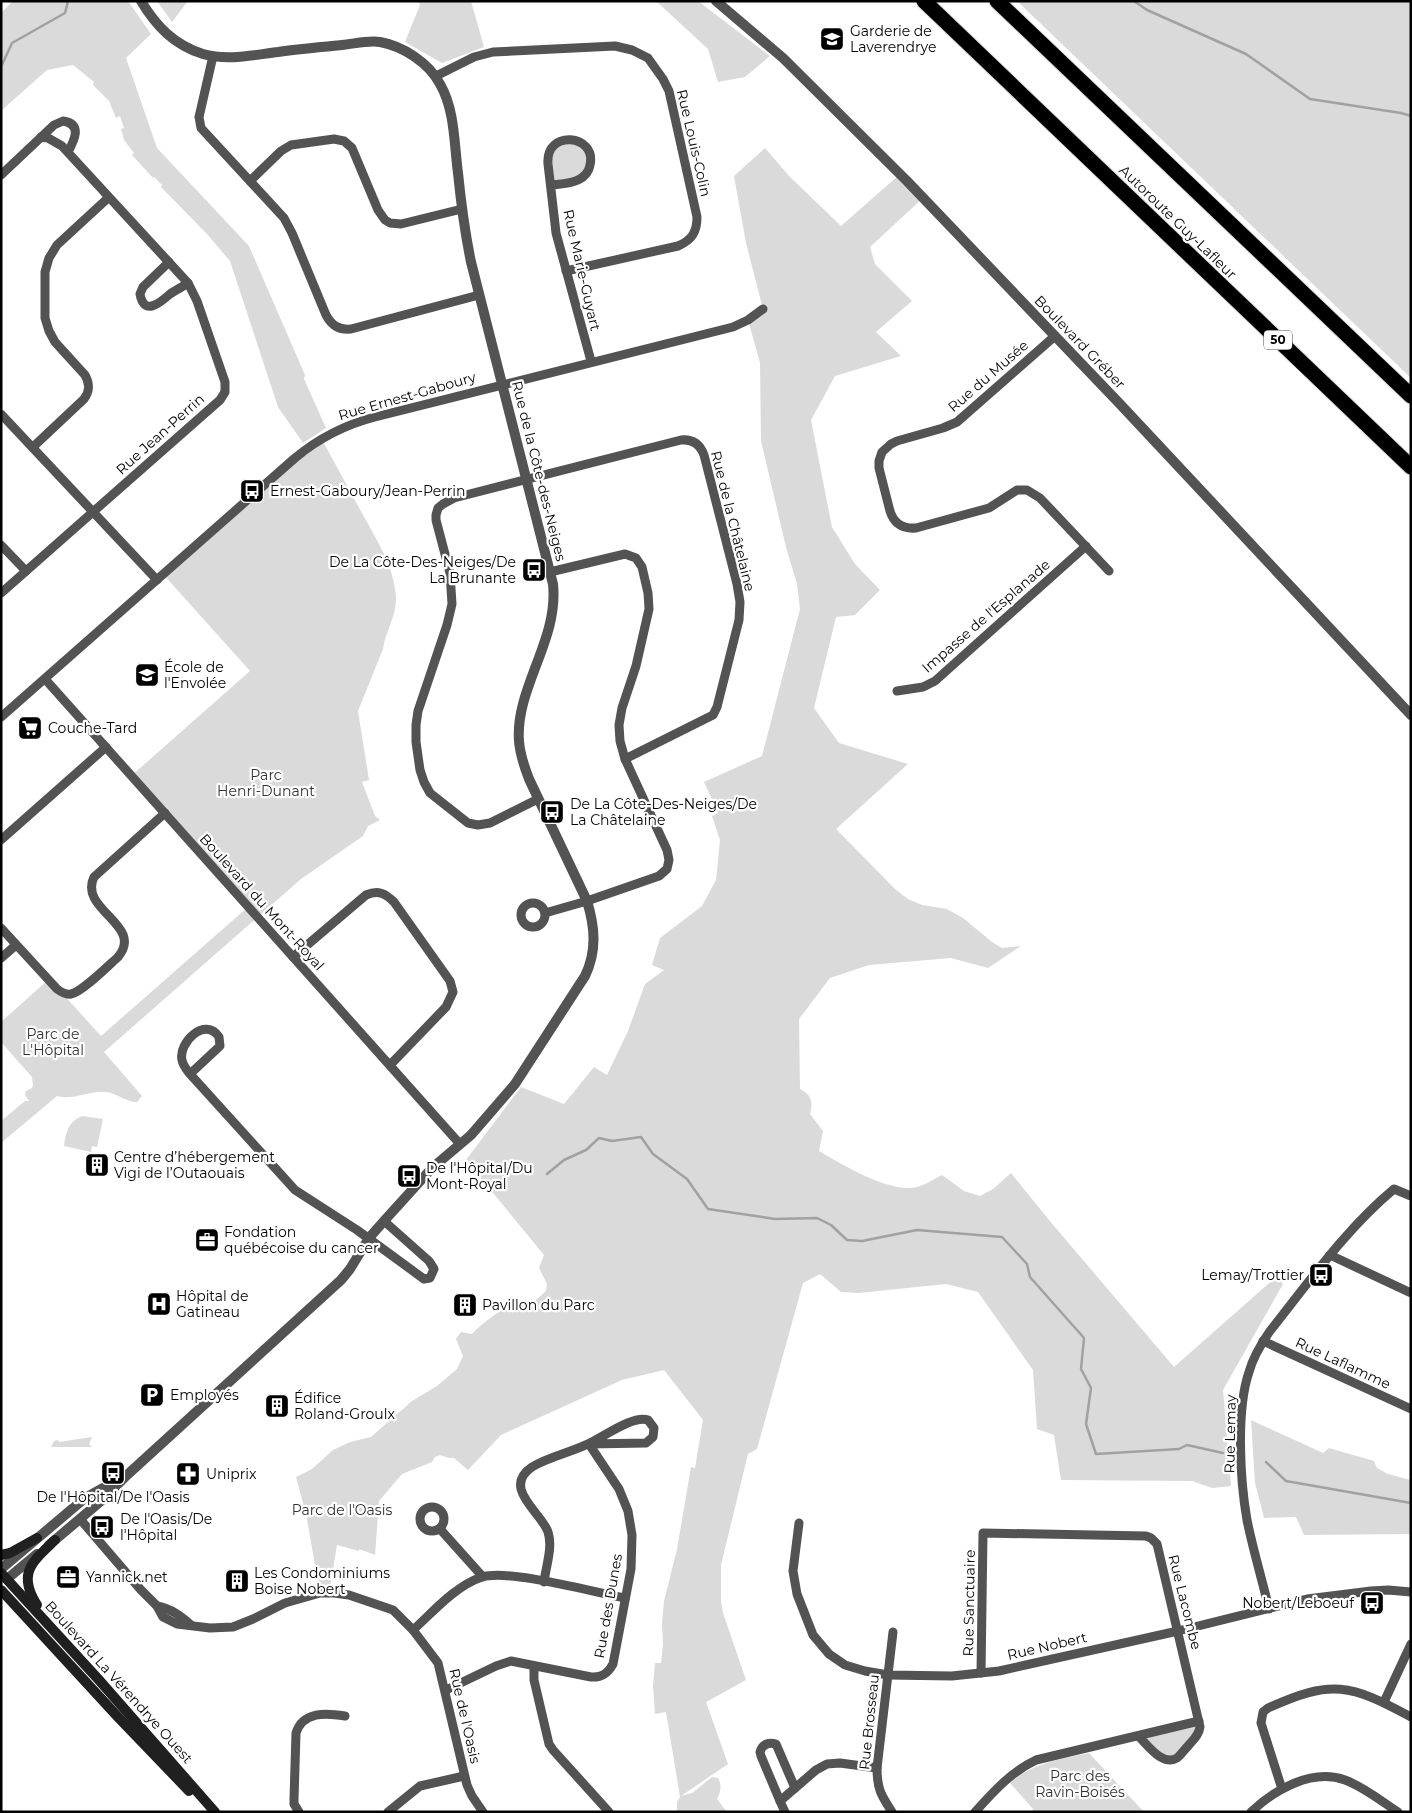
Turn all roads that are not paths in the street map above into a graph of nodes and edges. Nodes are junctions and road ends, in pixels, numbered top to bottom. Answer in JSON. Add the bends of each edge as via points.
{"nodes":[{"id":1,"x":141,"y":1,"type":"edge"},
{"id":2,"x":716,"y":1,"type":"edge"},
{"id":3,"x":924,"y":1,"type":"edge"},
{"id":4,"x":997,"y":1,"type":"edge"},
{"id":5,"x":213,"y":56,"type":"junction"},
{"id":6,"x":436,"y":76,"type":"junction"},
{"id":7,"x":42,"y":138,"type":"junction"},
{"id":8,"x":68,"y":152,"type":"junction"},
{"id":9,"x":1,"y":175,"type":"edge"},
{"id":10,"x":250,"y":181,"type":"junction"},
{"id":11,"x":551,"y":186,"type":"junction"},
{"id":12,"x":108,"y":198,"type":"junction"},
{"id":13,"x":462,"y":209,"type":"junction"},
{"id":14,"x":169,"y":262,"type":"junction"},
{"id":15,"x":566,"y":271,"type":"junction"},
{"id":16,"x":188,"y":283,"type":"junction"},
{"id":17,"x":479,"y":295,"type":"junction"},
{"id":18,"x":763,"y":309,"type":"dead end"},
{"id":19,"x":1055,"y":336,"type":"junction"},
{"id":20,"x":591,"y":361,"type":"junction"},
{"id":21,"x":502,"y":384,"type":"junction"},
{"id":22,"x":1411,"y":396,"type":"edge"},
{"id":23,"x":1,"y":414,"type":"edge"},
{"id":24,"x":33,"y":447,"type":"junction"},
{"id":25,"x":1411,"y":467,"type":"edge"},
{"id":26,"x":526,"y":479,"type":"junction"},
{"id":27,"x":93,"y":512,"type":"junction"},
{"id":28,"x":1,"y":545,"type":"edge"},
{"id":29,"x":1086,"y":546,"type":"junction"},
{"id":30,"x":26,"y":571,"type":"junction"},
{"id":31,"x":1110,"y":571,"type":"dead end"},
{"id":32,"x":550,"y":572,"type":"junction"},
{"id":33,"x":157,"y":580,"type":"junction"},
{"id":34,"x":1,"y":593,"type":"edge"},
{"id":35,"x":45,"y":679,"type":"junction"},
{"id":36,"x":896,"y":691,"type":"dead end"},
{"id":37,"x":1411,"y":715,"type":"edge"},
{"id":38,"x":1,"y":717,"type":"edge"},
{"id":39,"x":106,"y":747,"type":"junction"},
{"id":40,"x":625,"y":759,"type":"junction"},
{"id":41,"x":538,"y":799,"type":"junction"},
{"id":42,"x":165,"y":813,"type":"junction"},
{"id":43,"x":1,"y":840,"type":"edge"},
{"id":44,"x":587,"y":901,"type":"junction"},
{"id":45,"x":545,"y":913,"type":"dead end"},
{"id":46,"x":1,"y":928,"type":"edge"},
{"id":47,"x":16,"y":945,"type":"junction"},
{"id":48,"x":293,"y":957,"type":"junction"},
{"id":49,"x":1,"y":958,"type":"edge"},
{"id":50,"x":390,"y":1065,"type":"junction"},
{"id":51,"x":190,"y":1074,"type":"junction"},
{"id":52,"x":460,"y":1143,"type":"junction"},
{"id":53,"x":1411,"y":1196,"type":"edge"},
{"id":54,"x":384,"y":1221,"type":"junction"},
{"id":55,"x":369,"y":1238,"type":"junction"},
{"id":56,"x":1330,"y":1255,"type":"junction"},
{"id":57,"x":1411,"y":1293,"type":"edge"},
{"id":58,"x":1263,"y":1341,"type":"junction"},
{"id":59,"x":1411,"y":1409,"type":"edge"},
{"id":60,"x":588,"y":1444,"type":"junction"},
{"id":61,"x":127,"y":1475,"type":"junction"},
{"id":62,"x":71,"y":1509,"type":"junction"},
{"id":63,"x":80,"y":1519,"type":"junction"},
{"id":64,"x":799,"y":1523,"type":"dead end"},
{"id":65,"x":440,"y":1529,"type":"dead end"},
{"id":66,"x":983,"y":1533,"type":"joint"},
{"id":67,"x":37,"y":1538,"type":"junction"},
{"id":68,"x":55,"y":1540,"type":"junction"},
{"id":69,"x":1,"y":1555,"type":"edge"},
{"id":70,"x":1,"y":1569,"type":"edge"},
{"id":71,"x":482,"y":1577,"type":"junction"},
{"id":72,"x":3,"y":1579,"type":"edge"},
{"id":73,"x":544,"y":1582,"type":"junction"},
{"id":74,"x":1,"y":1590,"type":"edge"},
{"id":75,"x":1411,"y":1592,"type":"edge"},
{"id":76,"x":625,"y":1598,"type":"junction"},
{"id":77,"x":1,"y":1603,"type":"edge"},
{"id":78,"x":1269,"y":1609,"type":"junction"},
{"id":79,"x":50,"y":1625,"type":"junction"},
{"id":80,"x":37,"y":1628,"type":"junction"},
{"id":81,"x":413,"y":1630,"type":"junction"},
{"id":82,"x":1178,"y":1631,"type":"junction"},
{"id":83,"x":893,"y":1632,"type":"dead end"},
{"id":84,"x":1411,"y":1644,"type":"edge"},
{"id":85,"x":534,"y":1666,"type":"junction"},
{"id":86,"x":981,"y":1673,"type":"junction"},
{"id":87,"x":888,"y":1675,"type":"junction"},
{"id":88,"x":446,"y":1690,"type":"junction"},
{"id":89,"x":1384,"y":1702,"type":"junction"},
{"id":90,"x":345,"y":1716,"type":"dead end"},
{"id":91,"x":1411,"y":1717,"type":"edge"},
{"id":92,"x":1199,"y":1721,"type":"junction"},
{"id":93,"x":1138,"y":1736,"type":"junction"},
{"id":94,"x":877,"y":1768,"type":"junction"},
{"id":95,"x":464,"y":1776,"type":"junction"},
{"id":96,"x":795,"y":1788,"type":"junction"},
{"id":97,"x":1282,"y":1789,"type":"junction"},
{"id":98,"x":780,"y":1801,"type":"junction"},
{"id":99,"x":209,"y":1812,"type":"edge"},
{"id":100,"x":215,"y":1812,"type":"edge"},
{"id":101,"x":299,"y":1812,"type":"edge"},
{"id":102,"x":388,"y":1812,"type":"edge"},
{"id":103,"x":483,"y":1812,"type":"edge"},
{"id":104,"x":609,"y":1812,"type":"edge"},
{"id":105,"x":785,"y":1812,"type":"edge"},
{"id":106,"x":892,"y":1812,"type":"edge"},
{"id":107,"x":975,"y":1812,"type":"edge"},
{"id":108,"x":1251,"y":1812,"type":"edge"},
{"id":109,"x":1398,"y":1812,"type":"edge"}],
"edges":[{"from":1,"to":5,"type":"street","name":"Rue de la Côte-des-Neiges","via":[[158,27],[171,38],[190,49]]},
{"from":2,"to":19,"type":"street","name":"Boulevard Gréber","via":[[802,76]]},
{"from":3,"to":25,"type":"highway","name":"Autoroute Guy-Lafleur","number":"50"},
{"from":4,"to":22,"type":"highway"},
{"from":5,"to":6,"type":"street","name":"Rue de la Côte-des-Neiges","via":[[241,57],[379,42],[418,59]]},
{"from":5,"to":10,"type":"street","via":[[199,123],[204,133]]},
{"from":6,"to":13,"type":"street","name":"Rue de la Côte-des-Neiges","via":[[446,94],[451,117]]},
{"from":6,"to":15,"type":"street","name":"Rue Louis-Colin","via":[[474,57],[493,52],[615,46],[648,58],[658,70],[669,91],[697,217],[696,232],[678,246]]},
{"from":7,"to":8,"type":"street","name":"Rue Jean-Perrin","via":[[58,143]]},
{"from":7,"to":8,"type":"street","via":[[58,122],[67,122],[74,127],[76,136]]},
{"from":7,"to":9,"type":"street"},
{"from":8,"to":12,"type":"street","name":"Rue Jean-Perrin"},
{"from":10,"to":13,"type":"street","via":[[291,145],[339,140],[352,148],[378,210],[390,223],[401,224]]},
{"from":10,"to":17,"type":"street","via":[[288,225],[326,315],[338,328],[351,329]]},
{"from":11,"to":11,"type":"street","name":"Rue Marie-Guyart","via":[[548,160],[553,147],[569,139],[583,144],[591,161],[585,176]]},
{"from":11,"to":15,"type":"street","name":"Rue Marie-Guyart","via":[[556,233]]},
{"from":12,"to":14,"type":"street","name":"Rue Jean-Perrin"},
{"from":12,"to":24,"type":"street","via":[[57,245],[46,264],[45,318],[48,331],[85,375],[89,390],[84,399]]},
{"from":13,"to":17,"type":"street","name":"Rue de la Côte-des-Neiges"},
{"from":14,"to":16,"type":"street","name":"Rue Jean-Perrin"},
{"from":14,"to":16,"type":"street","via":[[141,290],[143,302],[156,306]]},
{"from":15,"to":20,"type":"street","name":"Rue Marie-Guyart"},
{"from":16,"to":27,"type":"street","name":"Rue Jean-Perrin","via":[[197,301],[225,392],[220,400]]},
{"from":17,"to":21,"type":"street","name":"Rue de la Côte-des-Neiges"},
{"from":18,"to":20,"type":"street","name":"Rue Ernest-Gaboury","via":[[733,326]]},
{"from":19,"to":29,"type":"street","name":"Rue du Musée","via":[[957,422],[891,444],[880,456],[879,468],[892,517],[900,526],[916,528],[989,508],[1017,490],[1027,490],[1040,498]]},
{"from":19,"to":37,"type":"street","name":"Boulevard Gréber"},
{"from":20,"to":21,"type":"street","name":"Rue Ernest-Gaboury"},
{"from":21,"to":26,"type":"street","name":"Rue de la Côte-des-Neiges"},
{"from":21,"to":33,"type":"street","name":"Rue Ernest-Gaboury","via":[[362,420],[328,434],[294,458]]},
{"from":23,"to":24,"type":"street"},
{"from":24,"to":27,"type":"street"},
{"from":26,"to":32,"type":"street","name":"Rue de la Côte-des-Neiges"},
{"from":26,"to":40,"type":"street","name":"Rue de la Châtelaine","via":[[681,440],[695,442],[704,455],[740,602],[739,620],[717,707],[709,717]]},
{"from":26,"to":41,"type":"street","name":"Rue de la Châtelaine","via":[[454,498],[438,508],[436,520],[450,573],[452,604],[448,625],[418,711],[415,734],[420,770],[427,788],[468,823],[490,823]]},
{"from":27,"to":30,"type":"street","name":"Rue Jean-Perrin"},
{"from":27,"to":33,"type":"street"},
{"from":28,"to":30,"type":"street"},
{"from":29,"to":31,"type":"street","name":"Rue du Musée"},
{"from":29,"to":36,"type":"street","name":"Impasse de l'Esplanade","via":[[935,681],[923,687]]},
{"from":30,"to":34,"type":"street","name":"Rue Jean-Perrin"},
{"from":32,"to":40,"type":"street","via":[[625,554],[636,558],[642,567],[649,609],[621,716],[620,741]]},
{"from":32,"to":41,"type":"street","name":"Rue de la Côte-des-Neiges","via":[[554,597],[552,617],[524,704],[519,731],[521,758]]},
{"from":33,"to":35,"type":"street","name":"Rue Ernest-Gaboury"},
{"from":35,"to":38,"type":"street","name":"Rue Ernest-Gaboury"},
{"from":35,"to":39,"type":"street","name":"Boulevard du Mont-Royal"},
{"from":39,"to":42,"type":"street","name":"Boulevard du Mont-Royal"},
{"from":39,"to":43,"type":"street"},
{"from":40,"to":44,"type":"street","via":[[668,854],[669,865],[659,876]]},
{"from":41,"to":44,"type":"street","name":"Rue de la Côte-des-Neiges"},
{"from":42,"to":47,"type":"street","via":[[91,882],[94,898],[124,936],[124,948],[118,957],[80,990],[66,994],[56,989]]},
{"from":42,"to":48,"type":"street","name":"Boulevard du Mont-Royal"},
{"from":44,"to":45,"type":"street"},
{"from":44,"to":52,"type":"street","name":"Rue de la Côte-des-Neiges","via":[[594,939],[592,958],[585,976],[514,1084],[471,1135]]},
{"from":46,"to":47,"type":"street"},
{"from":47,"to":49,"type":"street"},
{"from":48,"to":50,"type":"street","name":"Boulevard du Mont-Royal"},
{"from":48,"to":50,"type":"street","via":[[366,895],[381,892],[394,902],[450,981],[453,992],[446,1007]]},
{"from":50,"to":52,"type":"street","name":"Boulevard du Mont-Royal"},
{"from":51,"to":51,"type":"street","via":[[182,1061],[185,1044],[203,1028],[212,1030],[219,1037],[220,1046]]},
{"from":51,"to":55,"type":"street","via":[[295,1190]]},
{"from":52,"to":54,"type":"street","name":"Rue de la Côte-des-Neiges","via":[[432,1168]]},
{"from":53,"to":56,"type":"street","name":"Rue Lemay","via":[[1394,1189],[1371,1208]]},
{"from":54,"to":55,"type":"street","name":"Rue de la Côte-des-Neiges"},
{"from":54,"to":55,"type":"street","via":[[429,1261],[434,1269],[430,1278],[424,1279]]},
{"from":55,"to":61,"type":"street","name":"Rue de la Côte-des-Neiges","via":[[336,1285]]},
{"from":56,"to":57,"type":"street"},
{"from":56,"to":58,"type":"street","name":"Rue Lemay"},
{"from":58,"to":59,"type":"street","name":"Rue Laflamme"},
{"from":58,"to":78,"type":"street","name":"Rue Lemay","via":[[1249,1370],[1243,1398],[1242,1472],[1247,1519]]},
{"from":60,"to":60,"type":"street","via":[[646,1443],[653,1437],[654,1428],[648,1420],[638,1419]]},
{"from":60,"to":73,"type":"street","via":[[534,1466],[521,1485],[525,1499],[549,1534]]},
{"from":60,"to":76,"type":"street","name":"Rue des Dunes","via":[[619,1489],[629,1517],[633,1557]]},
{"from":61,"to":62,"type":"street"},
{"from":61,"to":63,"type":"street"},
{"from":62,"to":63,"type":"street"},
{"from":62,"to":67,"type":"street"},
{"from":63,"to":68,"type":"street"},
{"from":63,"to":81,"type":"street","name":"Rue de l'Oasis","via":[[156,1606],[181,1616],[191,1625],[218,1628],[240,1625],[291,1601],[320,1593],[334,1593],[389,1608]]},
{"from":64,"to":87,"type":"street","name":"Rue Nobert","via":[[793,1571],[797,1594],[814,1635],[829,1654],[845,1665]]},
{"from":65,"to":71,"type":"street"},
{"from":66,"to":82,"type":"street","name":"Rue Lacombe","via":[[1151,1538],[1157,1544]]},
{"from":66,"to":86,"type":"street","name":"Rue Sanctuaire"},
{"from":67,"to":69,"type":"main road"},
{"from":67,"to":70,"type":"street"},
{"from":68,"to":72,"type":"street"},
{"from":68,"to":79,"type":"main road","via":[[34,1562],[27,1584]]},
{"from":71,"to":73,"type":"street","via":[[505,1576]]},
{"from":71,"to":81,"type":"street","via":[[460,1589]]},
{"from":72,"to":79,"type":"main road","name":"Boulevard La Vérendrye Ouest"},
{"from":73,"to":76,"type":"street"},
{"from":74,"to":80,"type":"main road","name":"Boulevard La Vérendrye Ouest"},
{"from":75,"to":78,"type":"street","name":"Rue Nobert","via":[[1356,1592],[1307,1599]]},
{"from":76,"to":85,"type":"street","name":"Rue des Dunes","via":[[613,1664],[602,1676]]},
{"from":77,"to":80,"type":"main road"},
{"from":78,"to":82,"type":"street","name":"Rue Nobert"},
{"from":79,"to":100,"type":"main road","name":"Boulevard La Vérendrye Ouest"},
{"from":80,"to":99,"type":"main road","name":"Boulevard La Vérendrye Ouest"},
{"from":81,"to":88,"type":"street","name":"Rue de l'Oasis","via":[[438,1663]]},
{"from":82,"to":86,"type":"street","name":"Rue Nobert"},
{"from":82,"to":92,"type":"street","name":"Rue Lacombe"},
{"from":83,"to":87,"type":"street","name":"Rue Brosseau"},
{"from":84,"to":89,"type":"street"},
{"from":85,"to":88,"type":"street","name":"Rue des Dunes","via":[[504,1663]]},
{"from":85,"to":104,"type":"street","via":[[534,1680],[552,1750]]},
{"from":86,"to":87,"type":"street","name":"Rue Nobert"},
{"from":87,"to":94,"type":"street","name":"Rue Brosseau"},
{"from":88,"to":95,"type":"street","name":"Rue de l'Oasis"},
{"from":89,"to":91,"type":"street"},
{"from":89,"to":97,"type":"street","via":[[1351,1690],[1328,1688],[1297,1695],[1263,1712],[1261,1722]]},
{"from":90,"to":101,"type":"street","via":[[314,1715],[298,1727],[294,1804]]},
{"from":92,"to":93,"type":"street"},
{"from":92,"to":93,"type":"street","via":[[1198,1735],[1173,1760],[1158,1756]]},
{"from":93,"to":107,"type":"street","via":[[1036,1760],[1006,1779]]},
{"from":94,"to":96,"type":"street","via":[[827,1764]]},
{"from":94,"to":106,"type":"street","name":"Rue Brosseau","via":[[877,1788]]},
{"from":95,"to":102,"type":"street","via":[[420,1786]]},
{"from":95,"to":103,"type":"street","name":"Rue de l'Oasis"},
{"from":96,"to":98,"type":"street"},
{"from":96,"to":98,"type":"street","via":[[776,1744],[764,1745],[761,1756]]},
{"from":97,"to":108,"type":"street"},
{"from":97,"to":109,"type":"street","via":[[1307,1779],[1336,1777],[1358,1786]]},
{"from":98,"to":105,"type":"street"}]}
